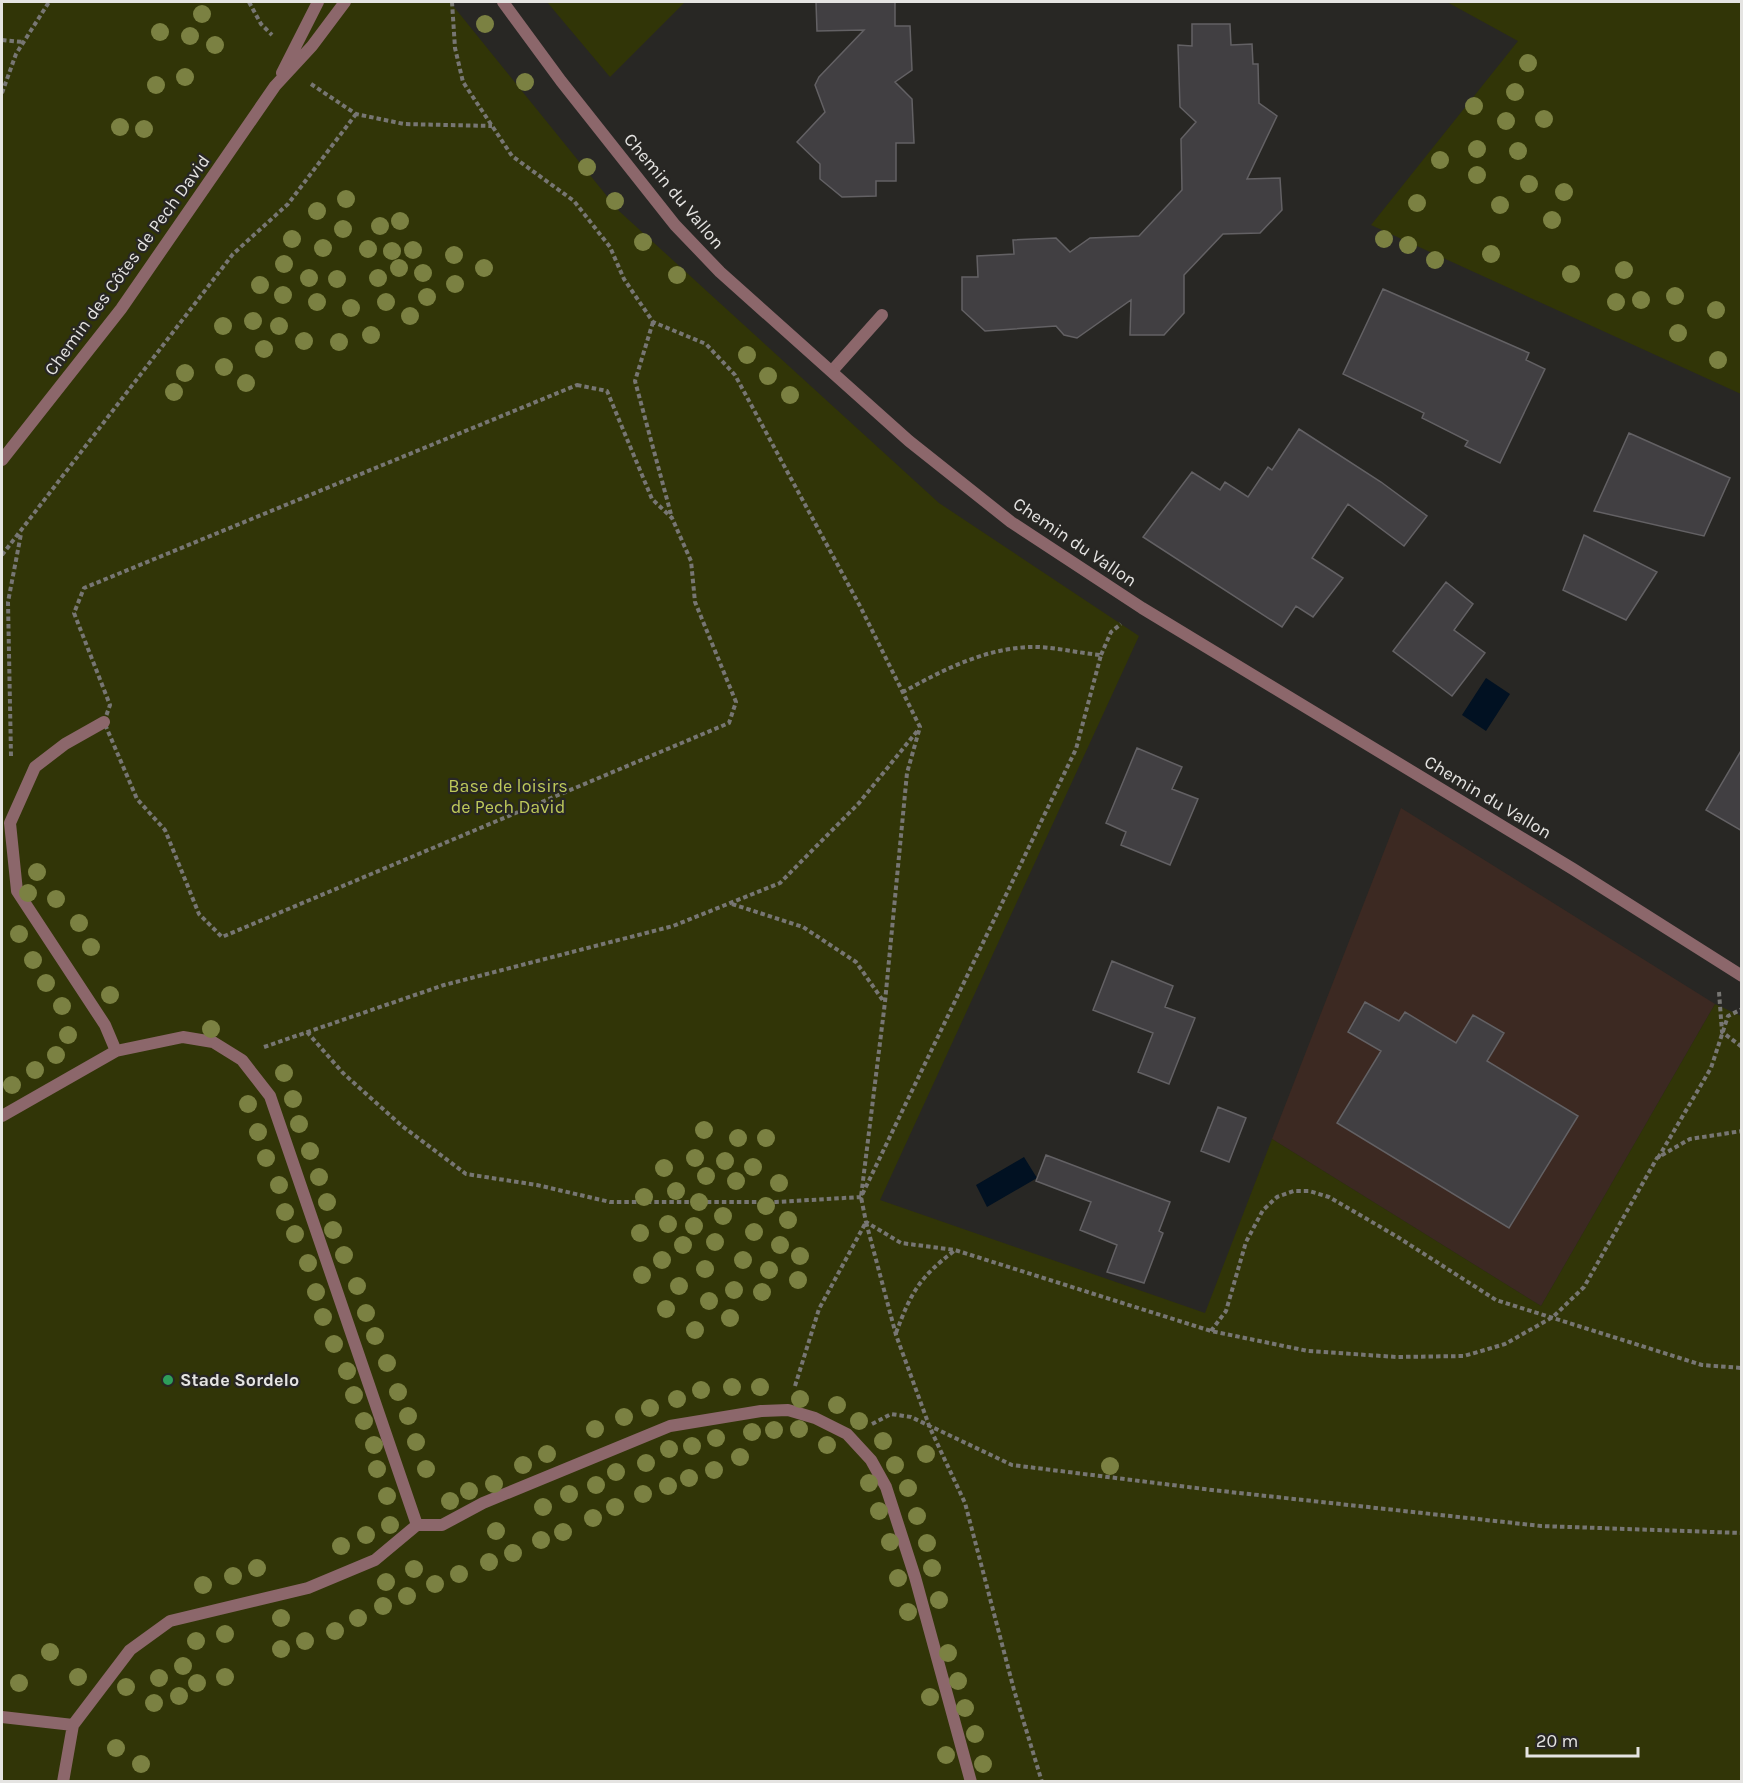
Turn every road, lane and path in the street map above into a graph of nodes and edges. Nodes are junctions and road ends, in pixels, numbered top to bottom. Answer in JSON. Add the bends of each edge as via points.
{"nodes":[{"id":1,"x":49,"y":2,"type":"edge"},
{"id":2,"x":249,"y":2,"type":"edge"},
{"id":3,"x":318,"y":2,"type":"edge"},
{"id":4,"x":345,"y":2,"type":"edge"},
{"id":5,"x":452,"y":2,"type":"edge"},
{"id":6,"x":503,"y":2,"type":"edge"},
{"id":7,"x":273,"y":36,"type":"dead end"},
{"id":8,"x":2,"y":40,"type":"edge"},
{"id":9,"x":23,"y":42,"type":"junction"},
{"id":10,"x":311,"y":84,"type":"dead end"},
{"id":11,"x":276,"y":86,"type":"junction"},
{"id":12,"x":2,"y":93,"type":"edge"},
{"id":13,"x":356,"y":114,"type":"junction"},
{"id":14,"x":493,"y":126,"type":"junction"},
{"id":15,"x":882,"y":315,"type":"dead end"},
{"id":16,"x":653,"y":322,"type":"junction"},
{"id":17,"x":832,"y":371,"type":"junction"},
{"id":18,"x":2,"y":460,"type":"edge"},
{"id":19,"x":672,"y":518,"type":"junction"},
{"id":20,"x":21,"y":533,"type":"junction"},
{"id":21,"x":2,"y":555,"type":"edge"},
{"id":22,"x":1142,"y":608,"type":"junction"},
{"id":23,"x":1101,"y":655,"type":"junction"},
{"id":24,"x":903,"y":692,"type":"junction"},
{"id":25,"x":104,"y":722,"type":"junction"},
{"id":26,"x":920,"y":727,"type":"junction"},
{"id":27,"x":11,"y":762,"type":"dead end"},
{"id":28,"x":730,"y":903,"type":"junction"},
{"id":29,"x":1728,"y":968,"type":"junction"},
{"id":30,"x":1742,"y":976,"type":"edge"},
{"id":31,"x":885,"y":1002,"type":"junction"},
{"id":32,"x":1742,"y":1009,"type":"edge"},
{"id":33,"x":308,"y":1032,"type":"junction"},
{"id":34,"x":1722,"y":1032,"type":"junction"},
{"id":35,"x":1742,"y":1047,"type":"edge"},
{"id":36,"x":116,"y":1051,"type":"junction"},
{"id":37,"x":242,"y":1060,"type":"junction"},
{"id":38,"x":2,"y":1116,"type":"edge"},
{"id":39,"x":1742,"y":1131,"type":"edge"},
{"id":40,"x":1657,"y":1158,"type":"junction"},
{"id":41,"x":861,"y":1197,"type":"junction"},
{"id":42,"x":866,"y":1222,"type":"junction"},
{"id":43,"x":955,"y":1250,"type":"junction"},
{"id":44,"x":1553,"y":1317,"type":"junction"},
{"id":45,"x":1211,"y":1331,"type":"junction"},
{"id":46,"x":896,"y":1335,"type":"junction"},
{"id":47,"x":1742,"y":1368,"type":"edge"},
{"id":48,"x":788,"y":1410,"type":"junction"},
{"id":49,"x":930,"y":1428,"type":"junction"},
{"id":50,"x":847,"y":1434,"type":"junction"},
{"id":51,"x":417,"y":1525,"type":"junction"},
{"id":52,"x":1742,"y":1533,"type":"edge"},
{"id":53,"x":2,"y":1717,"type":"edge"},
{"id":54,"x":73,"y":1725,"type":"junction"},
{"id":55,"x":63,"y":1782,"type":"edge"},
{"id":56,"x":971,"y":1782,"type":"edge"},
{"id":57,"x":1042,"y":1782,"type":"edge"}],
"edges":[{"from":1,"to":9,"type":"path"},
{"from":2,"to":7,"type":"path"},
{"from":3,"to":11,"type":"street","name":"Chemin des Côtes de Pech David"},
{"from":4,"to":11,"type":"street","name":"Chemin des Côtes de Pech David"},
{"from":5,"to":14,"type":"path","via":[[455,48],[463,82]]},
{"from":6,"to":17,"type":"street","name":"Chemin du Vallon","via":[[675,225],[720,272]]},
{"from":8,"to":9,"type":"path"},
{"from":9,"to":12,"type":"path"},
{"from":10,"to":13,"type":"path"},
{"from":11,"to":18,"type":"street","name":"Chemin des Côtes de Pech David","via":[[121,309]]},
{"from":13,"to":14,"type":"path","via":[[404,124]]},
{"from":13,"to":20,"type":"path","via":[[288,204],[232,254]]},
{"from":14,"to":16,"type":"path","via":[[512,156],[574,201],[610,247],[624,279]]},
{"from":15,"to":17,"type":"street"},
{"from":16,"to":19,"type":"path","via":[[635,381]]},
{"from":16,"to":24,"type":"path","via":[[706,344],[735,375]]},
{"from":17,"to":22,"type":"street","name":"Chemin du Vallon","via":[[909,441],[1011,522]]},
{"from":19,"to":25,"type":"path","via":[[651,499],[607,391],[577,385],[84,588],[74,613],[110,705]]},
{"from":19,"to":25,"type":"path","via":[[691,561],[695,602],[736,702],[729,723],[222,937],[199,914],[165,830],[137,800]]},
{"from":20,"to":21,"type":"path"},
{"from":20,"to":27,"type":"path","via":[[8,602]]},
{"from":22,"to":23,"type":"path","via":[[1110,632]]},
{"from":22,"to":29,"type":"street","name":"Chemin du Vallon","via":[[1573,869]]},
{"from":23,"to":24,"type":"path","via":[[1028,647],[976,656]]},
{"from":23,"to":41,"type":"path","via":[[1076,749]]},
{"from":24,"to":26,"type":"path"},
{"from":25,"to":36,"type":"street","via":[[35,767],[10,823],[17,891],[105,1025]]},
{"from":26,"to":28,"type":"path","via":[[859,803],[780,883]]},
{"from":26,"to":31,"type":"path","via":[[907,773]]},
{"from":28,"to":31,"type":"path","via":[[802,927],[856,962]]},
{"from":28,"to":33,"type":"path","via":[[673,926],[444,985]]},
{"from":29,"to":30,"type":"street","name":"Chemin du Vallon"},
{"from":29,"to":34,"type":"path","via":[[1718,984]]},
{"from":31,"to":41,"type":"path"},
{"from":32,"to":34,"type":"path","via":[[1728,1016]]},
{"from":33,"to":37,"type":"path","via":[[260,1048]]},
{"from":33,"to":41,"type":"path","via":[[343,1073],[402,1126],[466,1174],[610,1202],[777,1202]]},
{"from":34,"to":35,"type":"path"},
{"from":34,"to":40,"type":"path","via":[[1711,1068]]},
{"from":36,"to":37,"type":"street","via":[[183,1037],[213,1042]]},
{"from":36,"to":38,"type":"street"},
{"from":37,"to":51,"type":"street","via":[[270,1096]]},
{"from":39,"to":40,"type":"path","via":[[1690,1139]]},
{"from":40,"to":44,"type":"path","via":[[1584,1287]]},
{"from":41,"to":42,"type":"path"},
{"from":42,"to":43,"type":"path","via":[[901,1243]]},
{"from":42,"to":46,"type":"path"},
{"from":42,"to":48,"type":"path","via":[[819,1309]]},
{"from":43,"to":45,"type":"path"},
{"from":43,"to":46,"type":"path","via":[[927,1271],[909,1299]]},
{"from":44,"to":45,"type":"path","via":[[1505,1344],[1464,1356],[1397,1357],[1308,1351]]},
{"from":44,"to":45,"type":"path","via":[[1496,1300],[1329,1197],[1294,1191],[1277,1197],[1263,1210],[1246,1242],[1226,1311]]},
{"from":44,"to":47,"type":"path","via":[[1702,1365]]},
{"from":46,"to":49,"type":"path"},
{"from":48,"to":50,"type":"street"},
{"from":48,"to":51,"type":"street","via":[[716,1416],[670,1426],[483,1503],[442,1525]]},
{"from":49,"to":50,"type":"path","via":[[911,1417],[891,1414]]},
{"from":49,"to":52,"type":"path","via":[[958,1437],[1012,1465],[1541,1526]]},
{"from":49,"to":57,"type":"path","via":[[965,1503]]},
{"from":50,"to":56,"type":"street","via":[[872,1460],[886,1487]]},
{"from":51,"to":54,"type":"street","via":[[375,1560],[308,1588],[170,1621],[130,1650]]},
{"from":53,"to":54,"type":"street"},
{"from":54,"to":55,"type":"street"}]}
